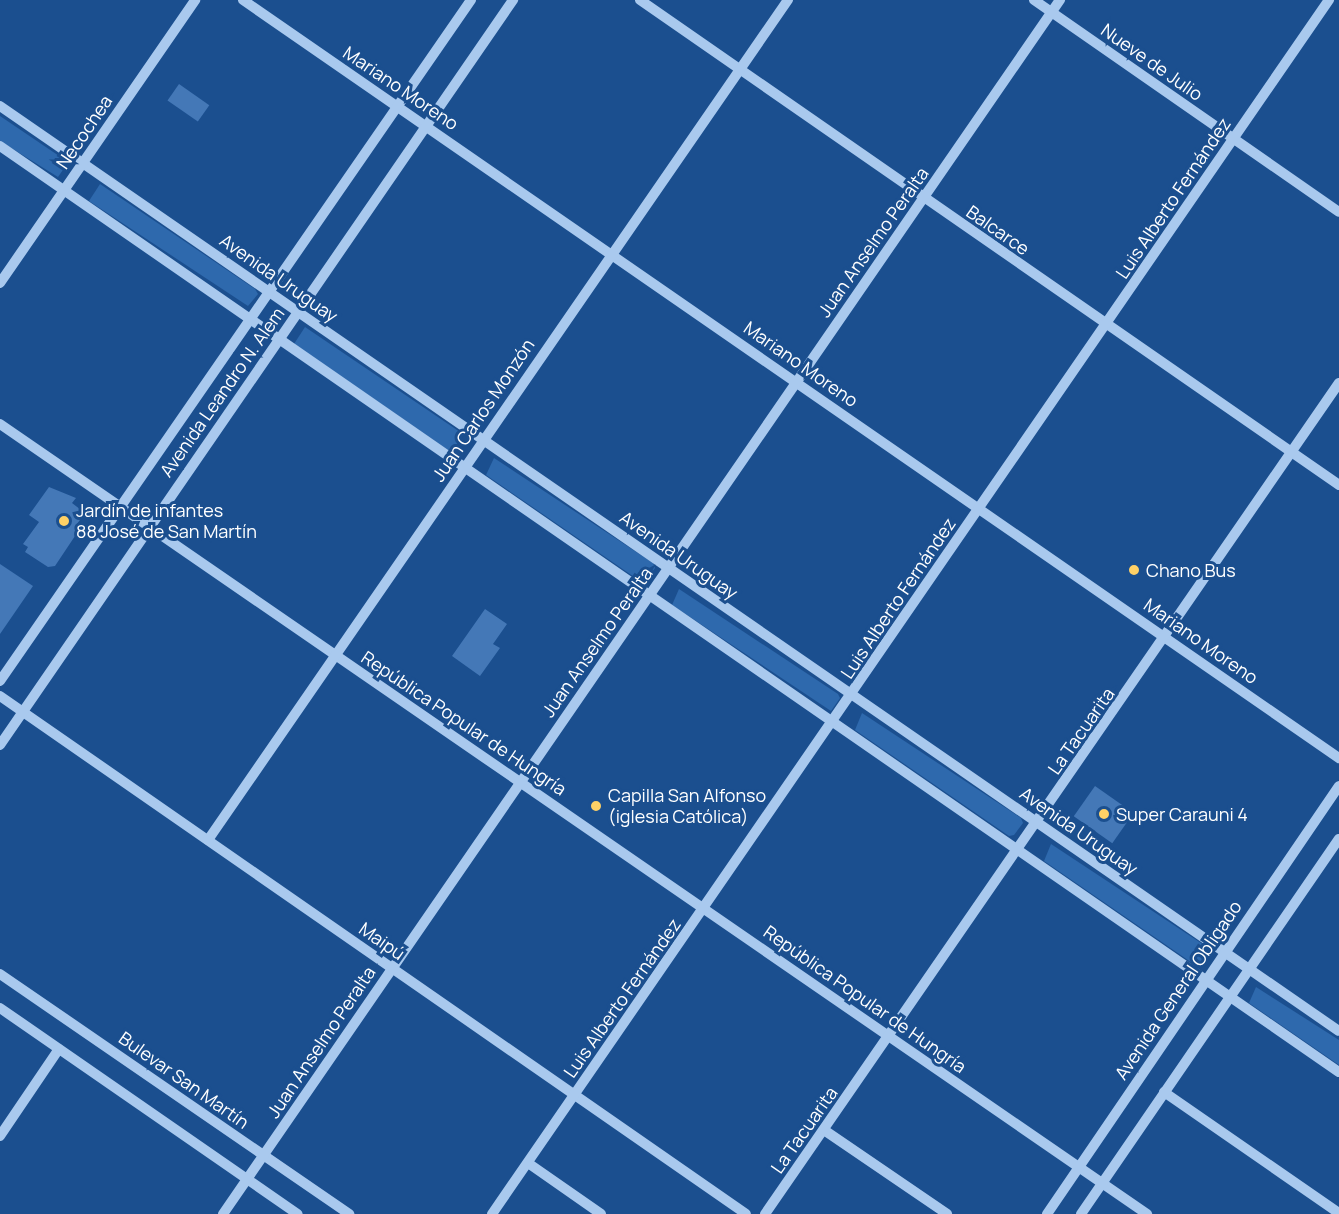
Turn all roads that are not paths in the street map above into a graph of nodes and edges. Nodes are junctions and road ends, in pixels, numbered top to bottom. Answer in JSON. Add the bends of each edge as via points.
{"nodes":[{"id":1,"x":195,"y":0,"type":"edge"},
{"id":2,"x":243,"y":0,"type":"edge"},
{"id":3,"x":471,"y":0,"type":"edge"},
{"id":4,"x":513,"y":0,"type":"edge"},
{"id":5,"x":640,"y":0,"type":"edge"},
{"id":6,"x":788,"y":0,"type":"edge"},
{"id":7,"x":1034,"y":0,"type":"edge"},
{"id":8,"x":1060,"y":0,"type":"edge"},
{"id":9,"x":1329,"y":0,"type":"edge"},
{"id":10,"x":1052,"y":12,"type":"junction"},
{"id":11,"x":740,"y":71,"type":"junction"},
{"id":12,"x":398,"y":105,"type":"junction"},
{"id":13,"x":0,"y":106,"type":"edge"},
{"id":14,"x":426,"y":125,"type":"junction"},
{"id":15,"x":1233,"y":138,"type":"junction"},
{"id":16,"x":0,"y":147,"type":"edge"},
{"id":17,"x":82,"y":163,"type":"junction"},
{"id":18,"x":64,"y":190,"type":"junction"},
{"id":19,"x":924,"y":198,"type":"junction"},
{"id":20,"x":1339,"y":212,"type":"edge"},
{"id":21,"x":611,"y":252,"type":"junction"},
{"id":22,"x":0,"y":283,"type":"edge"},
{"id":23,"x":269,"y":292,"type":"junction"},
{"id":24,"x":298,"y":312,"type":"junction"},
{"id":25,"x":250,"y":320,"type":"junction"},
{"id":26,"x":1107,"y":326,"type":"junction"},
{"id":27,"x":279,"y":339,"type":"junction"},
{"id":28,"x":796,"y":382,"type":"junction"},
{"id":29,"x":1339,"y":383,"type":"edge"},
{"id":30,"x":0,"y":424,"type":"edge"},
{"id":31,"x":483,"y":440,"type":"junction"},
{"id":32,"x":1293,"y":453,"type":"junction"},
{"id":33,"x":464,"y":467,"type":"junction"},
{"id":34,"x":1339,"y":484,"type":"edge"},
{"id":35,"x":120,"y":507,"type":"junction"},
{"id":36,"x":980,"y":507,"type":"junction"},
{"id":37,"x":148,"y":526,"type":"junction"},
{"id":38,"x":669,"y":568,"type":"junction"},
{"id":39,"x":650,"y":596,"type":"junction"},
{"id":40,"x":1167,"y":637,"type":"junction"},
{"id":41,"x":334,"y":654,"type":"junction"},
{"id":42,"x":0,"y":681,"type":"edge"},
{"id":43,"x":853,"y":695,"type":"junction"},
{"id":44,"x":0,"y":696,"type":"edge"},
{"id":45,"x":23,"y":711,"type":"junction"},
{"id":46,"x":834,"y":723,"type":"junction"},
{"id":47,"x":0,"y":745,"type":"edge"},
{"id":48,"x":1339,"y":758,"type":"edge"},
{"id":49,"x":520,"y":781,"type":"junction"},
{"id":50,"x":1339,"y":786,"type":"edge"},
{"id":51,"x":1037,"y":822,"type":"junction"},
{"id":52,"x":1339,"y":838,"type":"edge"},
{"id":53,"x":208,"y":840,"type":"junction"},
{"id":54,"x":1018,"y":850,"type":"junction"},
{"id":55,"x":704,"y":908,"type":"junction"},
{"id":56,"x":1224,"y":951,"type":"junction"},
{"id":57,"x":391,"y":968,"type":"junction"},
{"id":58,"x":1249,"y":969,"type":"junction"},
{"id":59,"x":0,"y":974,"type":"edge"},
{"id":60,"x":1204,"y":979,"type":"junction"},
{"id":61,"x":1230,"y":996,"type":"junction"},
{"id":62,"x":0,"y":1008,"type":"edge"},
{"id":63,"x":1339,"y":1031,"type":"edge"},
{"id":64,"x":889,"y":1035,"type":"junction"},
{"id":65,"x":59,"y":1049,"type":"junction"},
{"id":66,"x":1339,"y":1072,"type":"edge"},
{"id":67,"x":1164,"y":1092,"type":"junction"},
{"id":68,"x":575,"y":1095,"type":"junction"},
{"id":69,"x":824,"y":1130,"type":"junction"},
{"id":70,"x":0,"y":1136,"type":"edge"},
{"id":71,"x":264,"y":1156,"type":"junction"},
{"id":72,"x":528,"y":1163,"type":"junction"},
{"id":73,"x":1079,"y":1167,"type":"junction"},
{"id":74,"x":247,"y":1179,"type":"junction"},
{"id":75,"x":1102,"y":1183,"type":"junction"},
{"id":76,"x":1339,"y":1213,"type":"edge"},
{"id":77,"x":223,"y":1214,"type":"edge"},
{"id":78,"x":298,"y":1214,"type":"edge"},
{"id":79,"x":349,"y":1214,"type":"edge"},
{"id":80,"x":492,"y":1214,"type":"edge"},
{"id":81,"x":601,"y":1214,"type":"edge"},
{"id":82,"x":746,"y":1214,"type":"edge"},
{"id":83,"x":765,"y":1214,"type":"edge"},
{"id":84,"x":947,"y":1214,"type":"edge"},
{"id":85,"x":1047,"y":1214,"type":"edge"},
{"id":86,"x":1081,"y":1214,"type":"edge"},
{"id":87,"x":1147,"y":1214,"type":"edge"}],
"edges":[{"from":1,"to":17,"type":"street","name":"Necochea"},
{"from":2,"to":12,"type":"street","name":"Mariano Moreno"},
{"from":3,"to":12,"type":"street","name":"Avenida Leandro N. Alem"},
{"from":4,"to":14,"type":"street","name":"Avenida Leandro N. Alem"},
{"from":5,"to":11,"type":"street","name":"Balcarce"},
{"from":6,"to":11,"type":"street","name":"Juan Carlos Monzón"},
{"from":7,"to":10,"type":"street","name":"Nueve de Julio"},
{"from":8,"to":10,"type":"street","name":"Juan Anselmo Peralta"},
{"from":9,"to":15,"type":"street","name":"Luis Alberto Fernández"},
{"from":10,"to":15,"type":"street","name":"Nueve de Julio"},
{"from":10,"to":19,"type":"street","name":"Juan Anselmo Peralta"},
{"from":11,"to":19,"type":"street","name":"Balcarce"},
{"from":11,"to":21,"type":"street","name":"Juan Carlos Monzón"},
{"from":12,"to":14,"type":"street","name":"Mariano Moreno"},
{"from":12,"to":23,"type":"street","name":"Avenida Leandro N. Alem"},
{"from":13,"to":17,"type":"street","name":"Avenida Uruguay"},
{"from":14,"to":21,"type":"street","name":"Mariano Moreno"},
{"from":14,"to":24,"type":"street","name":"Avenida Leandro N. Alem"},
{"from":15,"to":20,"type":"street","name":"Nueve de Julio"},
{"from":15,"to":26,"type":"street","name":"Luis Alberto Fernández"},
{"from":16,"to":18,"type":"street"},
{"from":17,"to":18,"type":"street","name":"Necochea"},
{"from":17,"to":23,"type":"street","name":"Avenida Uruguay"},
{"from":18,"to":22,"type":"street","name":"Necochea"},
{"from":18,"to":25,"type":"street"},
{"from":19,"to":26,"type":"street","name":"Balcarce"},
{"from":19,"to":28,"type":"street","name":"Juan Anselmo Peralta"},
{"from":21,"to":28,"type":"street","name":"Mariano Moreno"},
{"from":21,"to":31,"type":"street","name":"Juan Carlos Monzón"},
{"from":23,"to":24,"type":"street","name":"Avenida Uruguay"},
{"from":23,"to":25,"type":"street","name":"Avenida Leandro N. Alem"},
{"from":24,"to":27,"type":"street","name":"Avenida Leandro N. Alem"},
{"from":24,"to":31,"type":"street","name":"Avenida Uruguay"},
{"from":25,"to":27,"type":"street"},
{"from":25,"to":35,"type":"street","name":"Avenida Leandro N. Alem"},
{"from":26,"to":32,"type":"street","name":"Balcarce"},
{"from":26,"to":36,"type":"street","name":"Luis Alberto Fernández"},
{"from":27,"to":33,"type":"street"},
{"from":27,"to":37,"type":"street","name":"Avenida Leandro N. Alem"},
{"from":28,"to":36,"type":"street","name":"Mariano Moreno"},
{"from":28,"to":38,"type":"street","name":"Juan Anselmo Peralta"},
{"from":29,"to":32,"type":"street","name":"La Tacuarita"},
{"from":30,"to":35,"type":"street","name":"República Popular de Hungría"},
{"from":31,"to":33,"type":"street","name":"Juan Carlos Monzón"},
{"from":31,"to":38,"type":"street","name":"Avenida Uruguay"},
{"from":32,"to":34,"type":"street","name":"Balcarce"},
{"from":32,"to":40,"type":"street","name":"La Tacuarita"},
{"from":33,"to":39,"type":"street"},
{"from":33,"to":41,"type":"street","name":"Juan Carlos Monzón"},
{"from":35,"to":37,"type":"street","name":"República Popular de Hungría"},
{"from":35,"to":42,"type":"street","name":"Avenida Leandro N. Alem"},
{"from":36,"to":40,"type":"street","name":"Mariano Moreno"},
{"from":36,"to":43,"type":"street","name":"Luis Alberto Fernández"},
{"from":37,"to":41,"type":"street","name":"República Popular de Hungría"},
{"from":37,"to":45,"type":"street","name":"Avenida Leandro N. Alem"},
{"from":38,"to":39,"type":"street","name":"Juan Anselmo Peralta"},
{"from":38,"to":43,"type":"street","name":"Avenida Uruguay"},
{"from":39,"to":46,"type":"street"},
{"from":39,"to":49,"type":"street","name":"Juan Anselmo Peralta"},
{"from":40,"to":48,"type":"street","name":"Mariano Moreno"},
{"from":40,"to":51,"type":"street","name":"La Tacuarita"},
{"from":41,"to":49,"type":"street","name":"República Popular de Hungría"},
{"from":41,"to":53,"type":"street","name":"Juan Carlos Monzón"},
{"from":43,"to":46,"type":"street","name":"Luis Alberto Fernández"},
{"from":43,"to":51,"type":"street","name":"Avenida Uruguay"},
{"from":44,"to":45,"type":"street","name":"Maipú"},
{"from":45,"to":47,"type":"street","name":"Avenida Leandro N. Alem"},
{"from":45,"to":53,"type":"street","name":"Maipú"},
{"from":46,"to":54,"type":"street"},
{"from":46,"to":55,"type":"street","name":"Luis Alberto Fernández"},
{"from":49,"to":55,"type":"street","name":"República Popular de Hungría"},
{"from":49,"to":57,"type":"street","name":"Juan Anselmo Peralta"},
{"from":50,"to":56,"type":"street","name":"Avenida General Obligado"},
{"from":51,"to":54,"type":"street","name":"La Tacuarita"},
{"from":51,"to":56,"type":"street","name":"Avenida Uruguay"},
{"from":52,"to":58,"type":"street"},
{"from":53,"to":57,"type":"street","name":"Maipú"},
{"from":54,"to":60,"type":"street"},
{"from":54,"to":64,"type":"street","name":"La Tacuarita"},
{"from":55,"to":64,"type":"street","name":"República Popular de Hungría"},
{"from":55,"to":68,"type":"street","name":"Luis Alberto Fernández"},
{"from":56,"to":58,"type":"street","name":"Avenida Uruguay"},
{"from":56,"to":60,"type":"street","name":"Avenida General Obligado"},
{"from":57,"to":68,"type":"street","name":"Maipú"},
{"from":57,"to":71,"type":"street","name":"Juan Anselmo Peralta"},
{"from":58,"to":61,"type":"street"},
{"from":58,"to":63,"type":"street","name":"Avenida Uruguay"},
{"from":59,"to":71,"type":"street","name":"Bulevar San Martín"},
{"from":60,"to":61,"type":"street"},
{"from":60,"to":73,"type":"street","name":"Avenida General Obligado"},
{"from":61,"to":66,"type":"street"},
{"from":61,"to":67,"type":"street"},
{"from":62,"to":65,"type":"street"},
{"from":64,"to":69,"type":"street","name":"La Tacuarita"},
{"from":64,"to":73,"type":"street","name":"República Popular de Hungría"},
{"from":65,"to":70,"type":"street"},
{"from":65,"to":74,"type":"street"},
{"from":67,"to":75,"type":"street"},
{"from":67,"to":76,"type":"street"},
{"from":68,"to":72,"type":"street","name":"Luis Alberto Fernández"},
{"from":68,"to":82,"type":"street","name":"Maipú"},
{"from":69,"to":83,"type":"street","name":"La Tacuarita"},
{"from":69,"to":84,"type":"street"},
{"from":71,"to":74,"type":"street","name":"Juan Anselmo Peralta"},
{"from":71,"to":79,"type":"street","name":"Bulevar San Martín"},
{"from":72,"to":80,"type":"street","name":"Luis Alberto Fernández"},
{"from":72,"to":81,"type":"street"},
{"from":73,"to":75,"type":"street","name":"República Popular de Hungría"},
{"from":73,"to":85,"type":"street","name":"Avenida General Obligado"},
{"from":74,"to":77,"type":"street","name":"Juan Anselmo Peralta"},
{"from":74,"to":78,"type":"street"},
{"from":75,"to":86,"type":"street"},
{"from":75,"to":87,"type":"street","name":"República Popular de Hungría"}]}
